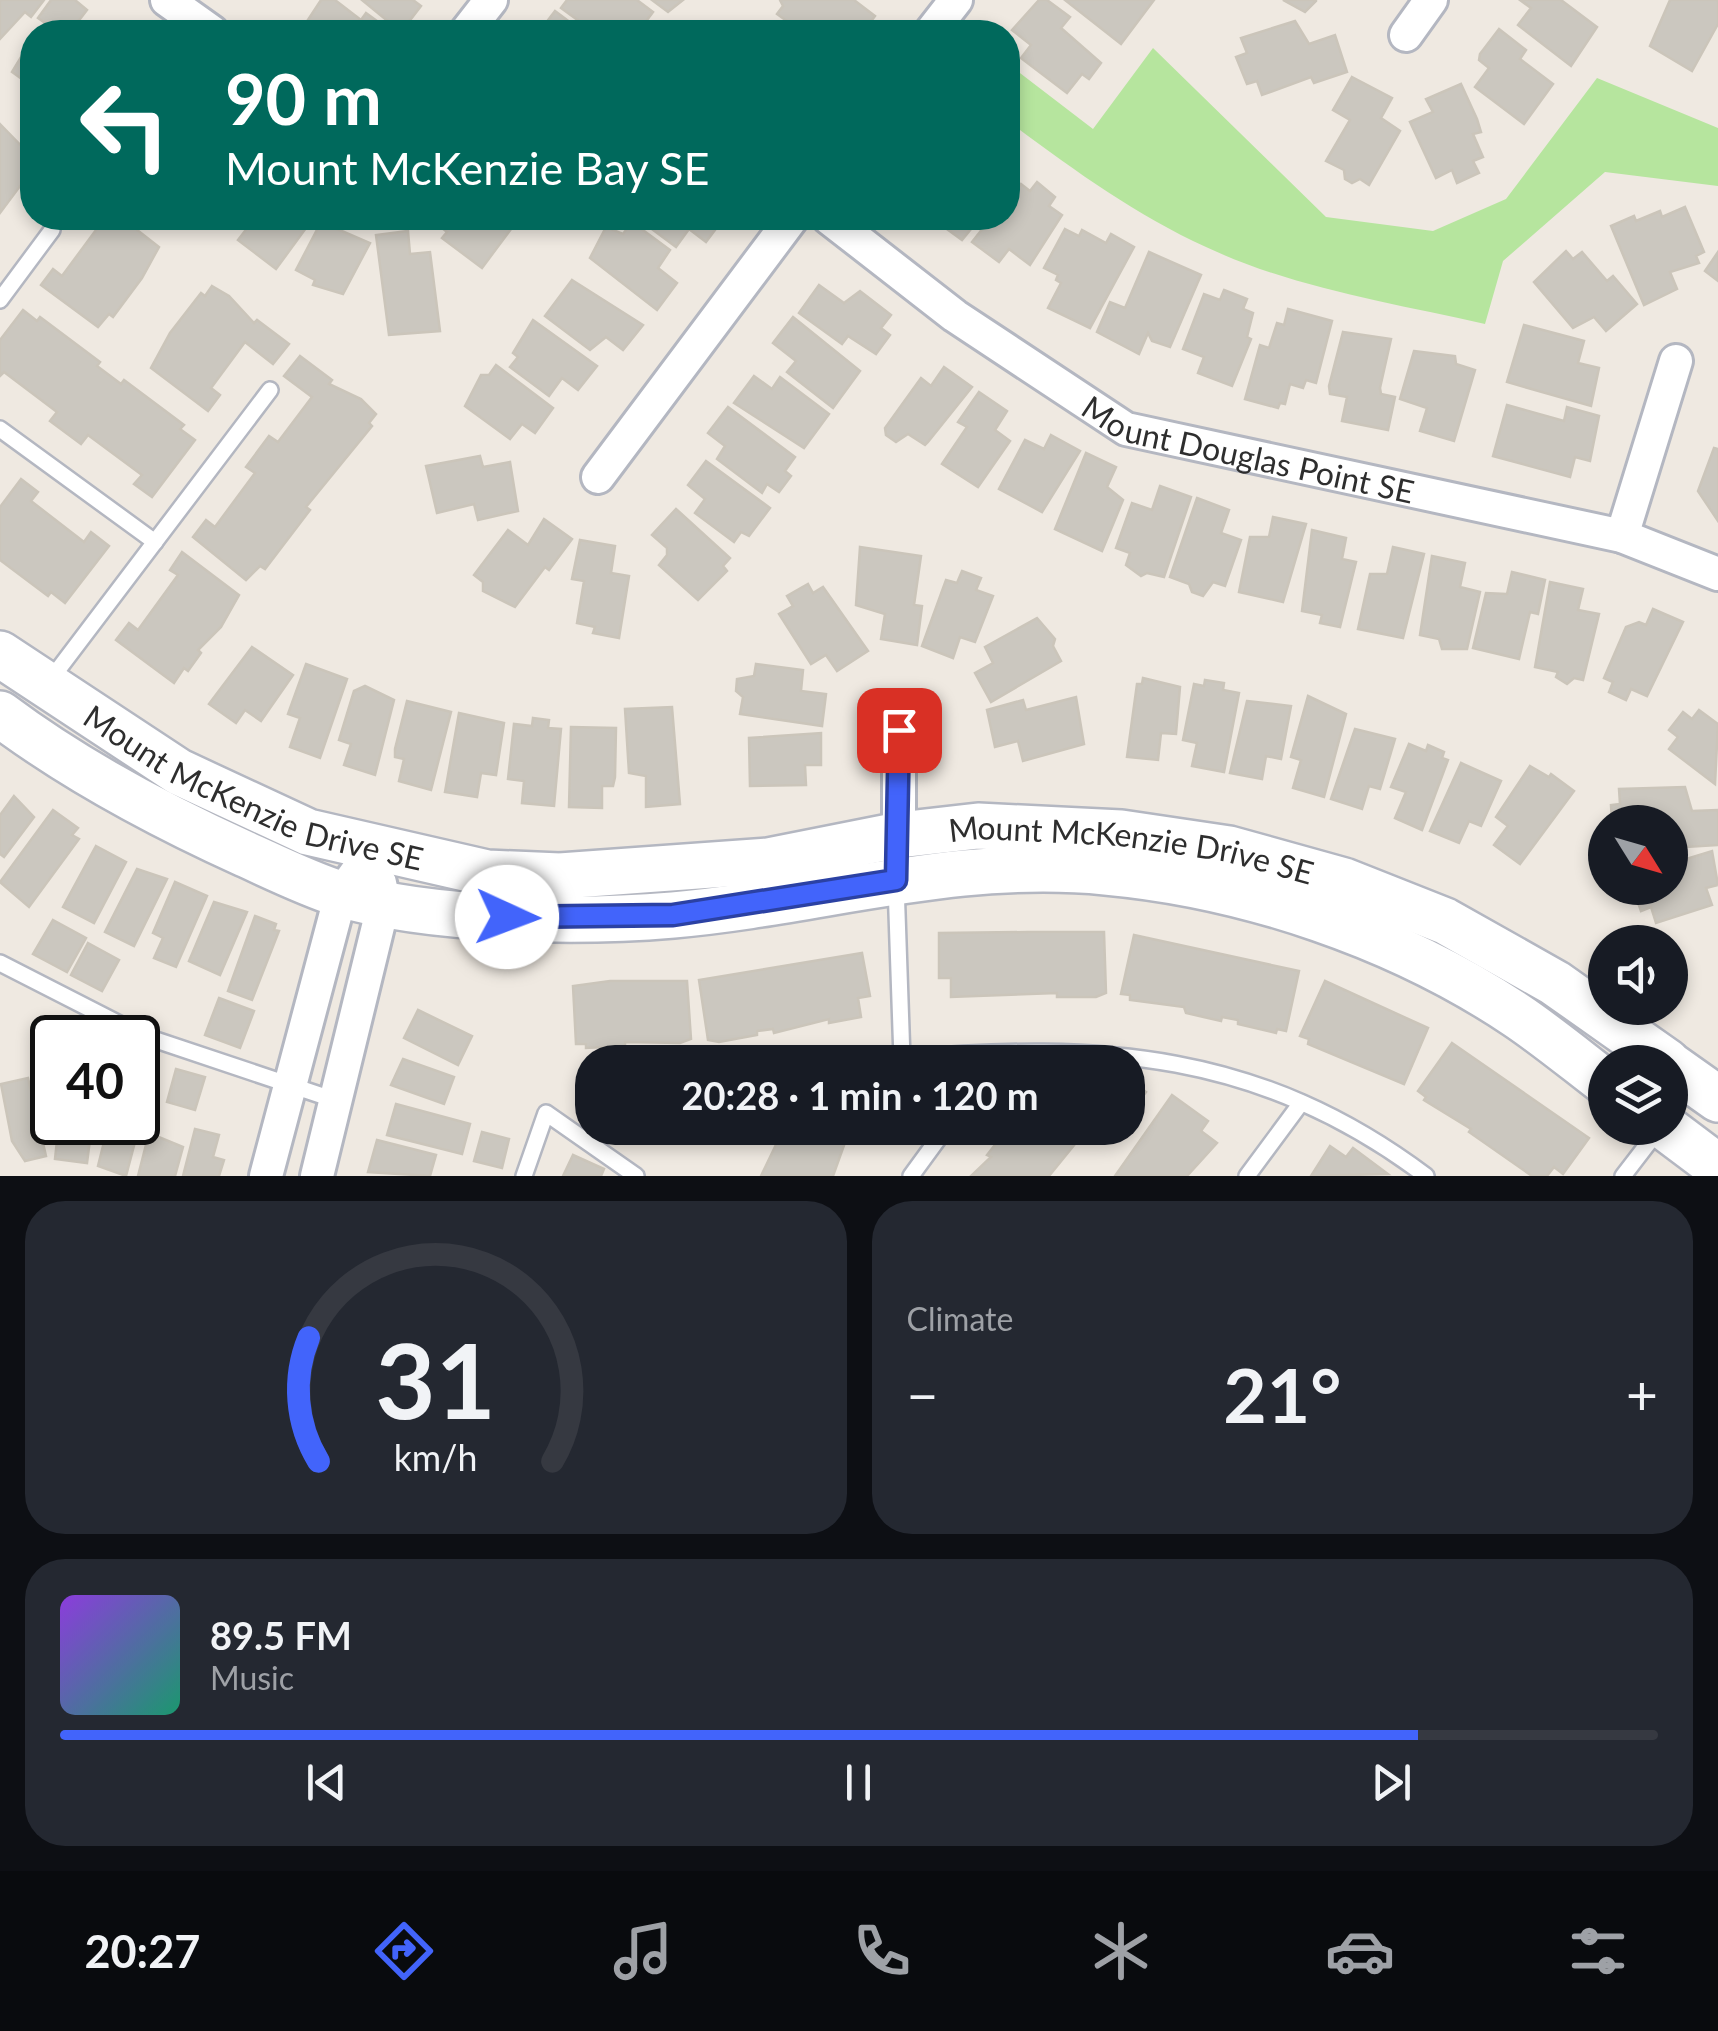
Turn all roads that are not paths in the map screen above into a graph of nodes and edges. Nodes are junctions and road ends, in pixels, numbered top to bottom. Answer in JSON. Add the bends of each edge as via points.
{"nodes":[{"id":1,"x":167,"y":0,"type":"edge"},
{"id":2,"x":956,"y":0,"type":"edge"},
{"id":3,"x":1432,"y":0,"type":"edge"},
{"id":4,"x":195,"y":20,"type":"edge"},
{"id":5,"x":940,"y":20,"type":"edge"},
{"id":6,"x":1406,"y":35,"type":"dead end"},
{"id":7,"x":52,"y":230,"type":"dead end"},
{"id":8,"x":783,"y":230,"type":"edge"},
{"id":9,"x":844,"y":230,"type":"edge"},
{"id":10,"x":0,"y":300,"type":"edge"},
{"id":11,"x":1676,"y":361,"type":"dead end"},
{"id":12,"x":270,"y":390,"type":"dead end"},
{"id":13,"x":0,"y":429,"type":"edge"},
{"id":14,"x":598,"y":477,"type":"dead end"},
{"id":15,"x":1622,"y":536,"type":"junction"},
{"id":16,"x":155,"y":542,"type":"junction"},
{"id":17,"x":1718,"y":574,"type":"edge"},
{"id":18,"x":0,"y":654,"type":"edge"},
{"id":19,"x":46,"y":686,"type":"junction"},
{"id":20,"x":0,"y":714,"type":"edge"},
{"id":21,"x":899,"y":730,"type":"dead end"},
{"id":22,"x":373,"y":849,"type":"junction"},
{"id":23,"x":897,"y":858,"type":"junction"},
{"id":24,"x":363,"y":898,"type":"junction"},
{"id":25,"x":0,"y":963,"type":"edge"},
{"id":26,"x":902,"y":1045,"type":"edge"},
{"id":27,"x":1641,"y":1045,"type":"edge"},
{"id":28,"x":1145,"y":1056,"type":"edge"},
{"id":29,"x":1588,"y":1069,"type":"edge"},
{"id":30,"x":1688,"y":1078,"type":"edge"},
{"id":31,"x":291,"y":1088,"type":"junction"},
{"id":32,"x":1718,"y":1099,"type":"edge"},
{"id":33,"x":336,"y":1100,"type":"junction"},
{"id":34,"x":1302,"y":1103,"type":"junction"},
{"id":35,"x":933,"y":1145,"type":"edge"},
{"id":36,"x":1648,"y":1145,"type":"edge"},
{"id":37,"x":1687,"y":1145,"type":"edge"},
{"id":38,"x":1718,"y":1167,"type":"edge"},
{"id":39,"x":266,"y":1176,"type":"edge"},
{"id":40,"x":317,"y":1176,"type":"edge"},
{"id":41,"x":524,"y":1176,"type":"edge"},
{"id":42,"x":636,"y":1176,"type":"edge"},
{"id":43,"x":910,"y":1176,"type":"edge"},
{"id":44,"x":1247,"y":1176,"type":"edge"},
{"id":45,"x":1426,"y":1176,"type":"edge"},
{"id":46,"x":1622,"y":1176,"type":"edge"}],
"edges":[{"from":1,"to":4,"type":"street"},
{"from":2,"to":5,"type":"street"},
{"from":3,"to":6,"type":"street"},
{"from":7,"to":10,"type":"lane"},
{"from":8,"to":14,"type":"street"},
{"from":9,"to":15,"type":"street","name":"Mount Douglas Point SE","via":[[954,316],[1126,429]]},
{"from":11,"to":15,"type":"street"},
{"from":12,"to":16,"type":"lane"},
{"from":13,"to":16,"type":"lane"},
{"from":15,"to":17,"type":"street","name":"Mount Douglas Point SE"},
{"from":16,"to":19,"type":"lane"},
{"from":18,"to":19,"type":"street","name":"Mount McKenzie Drive SE"},
{"from":19,"to":22,"type":"street","name":"Mount McKenzie Drive SE","via":[[180,772],[308,832]]},
{"from":20,"to":24,"type":"street","name":"Mount McKenzie Drive SE","via":[[154,813]]},
{"from":21,"to":23,"type":"street"},
{"from":22,"to":23,"type":"street","name":"Mount McKenzie Drive SE","via":[[487,873],[560,876]]},
{"from":22,"to":24,"type":"street"},
{"from":23,"to":24,"type":"street","name":"Mount McKenzie Drive SE","via":[[673,915],[540,919]]},
{"from":23,"to":26,"type":"lane"},
{"from":23,"to":27,"type":"street","name":"Mount McKenzie Drive SE","via":[[1010,825],[1229,849],[1344,881],[1445,921],[1555,983]]},
{"from":23,"to":29,"type":"street","name":"Mount McKenzie Drive SE","via":[[1108,872],[1314,919],[1420,960],[1515,1014]]},
{"from":24,"to":31,"type":"street"},
{"from":24,"to":33,"type":"street"},
{"from":25,"to":31,"type":"lane","via":[[141,1035]]},
{"from":28,"to":34,"type":"lane","via":[[1230,1076]]},
{"from":30,"to":32,"type":"street","name":"Mount McKenzie Drive SE"},
{"from":31,"to":33,"type":"lane"},
{"from":31,"to":39,"type":"street"},
{"from":33,"to":40,"type":"street"},
{"from":34,"to":44,"type":"lane"},
{"from":34,"to":45,"type":"lane","via":[[1370,1134]]},
{"from":35,"to":43,"type":"lane"},
{"from":36,"to":46,"type":"lane"},
{"from":37,"to":38,"type":"street"},
{"from":41,"to":42,"type":"lane","via":[[546,1114]]}]}
